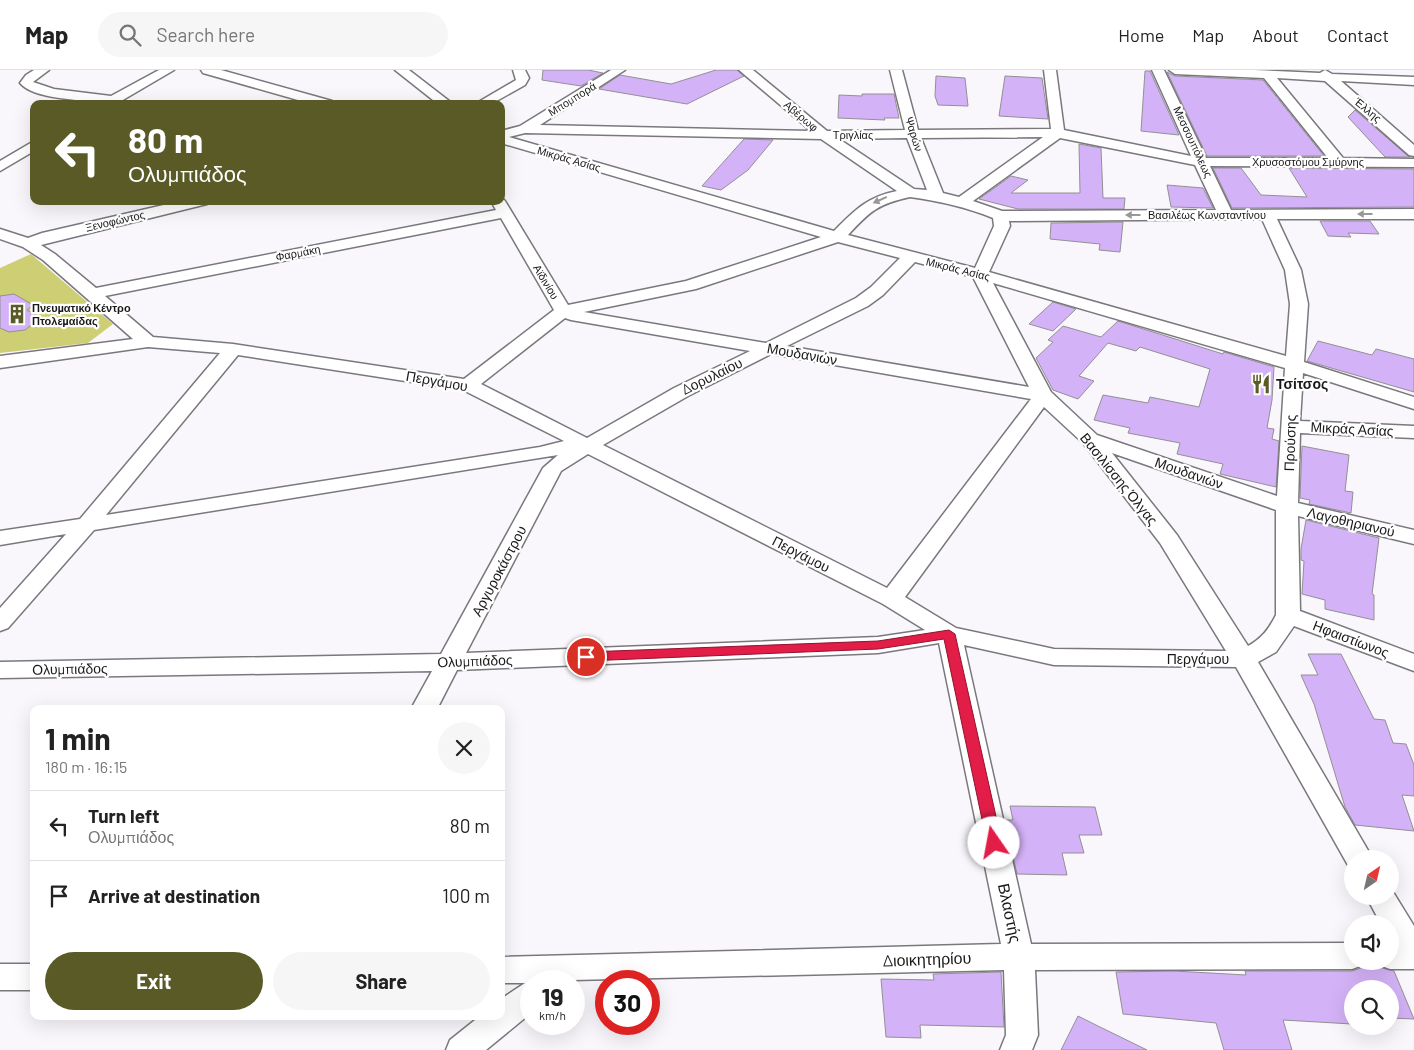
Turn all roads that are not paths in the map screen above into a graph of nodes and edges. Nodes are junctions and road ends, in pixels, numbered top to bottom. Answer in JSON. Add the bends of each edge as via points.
{"nodes":[{"id":1,"x":44,"y":70,"type":"edge"},
{"id":2,"x":168,"y":70,"type":"edge"},
{"id":3,"x":206,"y":70,"type":"edge"},
{"id":4,"x":401,"y":70,"type":"edge"},
{"id":5,"x":519,"y":70,"type":"edge"},
{"id":6,"x":619,"y":70,"type":"edge"},
{"id":7,"x":745,"y":70,"type":"edge"},
{"id":8,"x":896,"y":70,"type":"edge"},
{"id":9,"x":1050,"y":70,"type":"edge"},
{"id":10,"x":1158,"y":70,"type":"edge"},
{"id":11,"x":1175,"y":70,"type":"edge"},
{"id":12,"x":1324,"y":73,"type":"edge"},
{"id":13,"x":1267,"y":74,"type":"junction"},
{"id":14,"x":1414,"y":81,"type":"edge"},
{"id":15,"x":97,"y":100,"type":"edge"},
{"id":16,"x":113,"y":100,"type":"edge"},
{"id":17,"x":313,"y":100,"type":"edge"},
{"id":18,"x":442,"y":100,"type":"edge"},
{"id":19,"x":488,"y":100,"type":"edge"},
{"id":20,"x":1406,"y":128,"type":"dead end"},
{"id":21,"x":525,"y":129,"type":"junction"},
{"id":22,"x":1389,"y":129,"type":"junction"},
{"id":23,"x":505,"y":133,"type":"edge"},
{"id":24,"x":1058,"y":133,"type":"junction"},
{"id":25,"x":824,"y":135,"type":"junction"},
{"id":26,"x":914,"y":136,"type":"junction"},
{"id":27,"x":505,"y":140,"type":"edge"},
{"id":28,"x":30,"y":148,"type":"edge"},
{"id":29,"x":1414,"y":152,"type":"edge"},
{"id":30,"x":1202,"y":162,"type":"junction"},
{"id":31,"x":1339,"y":162,"type":"junction"},
{"id":32,"x":1414,"y":163,"type":"edge"},
{"id":33,"x":0,"y":167,"type":"edge"},
{"id":34,"x":910,"y":193,"type":"junction"},
{"id":35,"x":937,"y":196,"type":"junction"},
{"id":36,"x":962,"y":202,"type":"junction"},
{"id":37,"x":185,"y":205,"type":"edge"},
{"id":38,"x":501,"y":207,"type":"edge"},
{"id":39,"x":1267,"y":214,"type":"junction"},
{"id":40,"x":1414,"y":214,"type":"edge"},
{"id":41,"x":1226,"y":215,"type":"junction"},
{"id":42,"x":1000,"y":216,"type":"junction"},
{"id":43,"x":0,"y":234,"type":"edge"},
{"id":44,"x":837,"y":237,"type":"junction"},
{"id":45,"x":29,"y":244,"type":"junction"},
{"id":46,"x":910,"y":257,"type":"junction"},
{"id":47,"x":980,"y":274,"type":"junction"},
{"id":48,"x":92,"y":294,"type":"junction"},
{"id":49,"x":562,"y":312,"type":"junction"},
{"id":50,"x":148,"y":342,"type":"junction"},
{"id":51,"x":768,"y":349,"type":"junction"},
{"id":52,"x":233,"y":350,"type":"junction"},
{"id":53,"x":0,"y":362,"type":"edge"},
{"id":54,"x":1293,"y":364,"type":"junction"},
{"id":55,"x":468,"y":385,"type":"junction"},
{"id":56,"x":1043,"y":395,"type":"junction"},
{"id":57,"x":1414,"y":403,"type":"edge"},
{"id":58,"x":1290,"y":426,"type":"junction"},
{"id":59,"x":1414,"y":432,"type":"edge"},
{"id":60,"x":1090,"y":439,"type":"junction"},
{"id":61,"x":584,"y":445,"type":"junction"},
{"id":62,"x":1288,"y":507,"type":"junction"},
{"id":63,"x":88,"y":523,"type":"junction"},
{"id":64,"x":1414,"y":537,"type":"edge"},
{"id":65,"x":0,"y":538,"type":"edge"},
{"id":66,"x":891,"y":599,"type":"junction"},
{"id":67,"x":1288,"y":614,"type":"junction"},
{"id":68,"x":0,"y":623,"type":"edge"},
{"id":69,"x":949,"y":634,"type":"junction"},
{"id":70,"x":1244,"y":659,"type":"junction"},
{"id":71,"x":450,"y":662,"type":"junction"},
{"id":72,"x":1414,"y":663,"type":"edge"},
{"id":73,"x":0,"y":670,"type":"edge"},
{"id":74,"x":426,"y":705,"type":"edge"},
{"id":75,"x":1354,"y":850,"type":"edge"},
{"id":76,"x":1386,"y":905,"type":"edge"},
{"id":77,"x":1414,"y":955,"type":"edge"},
{"id":78,"x":1344,"y":956,"type":"edge"},
{"id":79,"x":1399,"y":956,"type":"edge"},
{"id":80,"x":1019,"y":957,"type":"junction"},
{"id":81,"x":505,"y":970,"type":"edge"},
{"id":82,"x":520,"y":972,"type":"edge"},
{"id":83,"x":585,"y":974,"type":"edge"},
{"id":84,"x":30,"y":976,"type":"edge"},
{"id":85,"x":0,"y":977,"type":"edge"},
{"id":86,"x":520,"y":1003,"type":"edge"},
{"id":87,"x":505,"y":1015,"type":"edge"},
{"id":88,"x":499,"y":1020,"type":"edge"},
{"id":89,"x":462,"y":1050,"type":"edge"},
{"id":90,"x":1016,"y":1050,"type":"edge"}],
"edges":[{"from":1,"to":15,"type":"street","via":[[26,83],[50,92]]},
{"from":2,"to":16,"type":"street"},
{"from":3,"to":17,"type":"street"},
{"from":4,"to":18,"type":"street"},
{"from":5,"to":19,"type":"street","via":[[523,78],[521,82]]},
{"from":6,"to":21,"type":"street","name":"Μπομπορά"},
{"from":7,"to":25,"type":"street","name":"Αβέρωφ"},
{"from":8,"to":26,"type":"street","name":"Ψαρών"},
{"from":9,"to":24,"type":"street"},
{"from":10,"to":30,"type":"street","name":"Μεσσουπόλεως"},
{"from":11,"to":13,"type":"street"},
{"from":12,"to":13,"type":"street"},
{"from":12,"to":14,"type":"street"},
{"from":12,"to":22,"type":"street","name":"Έλλης"},
{"from":13,"to":31,"type":"street"},
{"from":20,"to":22,"type":"street"},
{"from":21,"to":23,"type":"street","name":"Τριγλίας"},
{"from":21,"to":25,"type":"street","name":"Τριγλίας"},
{"from":22,"to":29,"type":"street","name":"Έλλης"},
{"from":24,"to":26,"type":"street","name":"Τριγλίας"},
{"from":24,"to":30,"type":"street","name":"Τριγλίας"},
{"from":24,"to":36,"type":"street"},
{"from":25,"to":26,"type":"street","name":"Τριγλίας"},
{"from":25,"to":34,"type":"street","name":"Αβέρωφ"},
{"from":26,"to":35,"type":"street","name":"Ψαρών"},
{"from":27,"to":44,"type":"street","name":"Μικράς Ασίας"},
{"from":28,"to":33,"type":"street"},
{"from":30,"to":31,"type":"street","name":"Χρυσοστόμου Σμύρνης"},
{"from":30,"to":41,"type":"street","name":"Μεσσουπόλεως"},
{"from":31,"to":32,"type":"street","name":"Χρυσοστόμου Σμύρνης"},
{"from":34,"to":35,"type":"street"},
{"from":34,"to":44,"type":"street","one_way":true,"via":[[872,203]]},
{"from":35,"to":36,"type":"street"},
{"from":36,"to":42,"type":"street"},
{"from":37,"to":45,"type":"street","name":"Ξενοφώντος","via":[[42,238]]},
{"from":38,"to":48,"type":"street","name":"Φαρμάκη"},
{"from":38,"to":49,"type":"street","name":"Αϊδινίου"},
{"from":40,"to":39,"type":"street","name":"Βασιλέως Κωνσταντίνου","one_way":true},
{"from":39,"to":41,"type":"street","name":"Βασιλέως Κωνσταντίνου"},
{"from":39,"to":54,"type":"street","name":"Προύσης","via":[[1294,270],[1299,304]]},
{"from":41,"to":42,"type":"street","name":"Βασιλέως Κωνσταντίνου","one_way":true},
{"from":42,"to":47,"type":"street","via":[[1002,226]]},
{"from":43,"to":45,"type":"street"},
{"from":44,"to":46,"type":"street","name":"Μικράς Ασίας"},
{"from":44,"to":49,"type":"street","via":[[690,285]]},
{"from":45,"to":48,"type":"street"},
{"from":46,"to":47,"type":"street","name":"Μικράς Ασίας"},
{"from":46,"to":51,"type":"street","name":"Δορυλαίου","via":[[862,302]]},
{"from":47,"to":54,"type":"street","name":"Μικράς Ασίας"},
{"from":47,"to":56,"type":"street","name":"Βασιλίσσης Όλγας"},
{"from":48,"to":50,"type":"street"},
{"from":49,"to":51,"type":"street","name":"Μουδανιών"},
{"from":49,"to":55,"type":"street","name":"Αϊδινίου"},
{"from":50,"to":52,"type":"street","name":"Περγάμου"},
{"from":50,"to":53,"type":"street","name":"Περγάμου"},
{"from":51,"to":56,"type":"street","name":"Μουδανιών"},
{"from":51,"to":61,"type":"street","name":"Δορυλαίου"},
{"from":52,"to":55,"type":"street","name":"Περγάμου"},
{"from":52,"to":63,"type":"street"},
{"from":54,"to":57,"type":"street","name":"Μικράς Ασίας"},
{"from":54,"to":58,"type":"street","name":"Προύσης"},
{"from":55,"to":61,"type":"street","name":"Περγάμου"},
{"from":56,"to":60,"type":"street","name":"Βασιλίσσης Όλγας"},
{"from":56,"to":66,"type":"street"},
{"from":58,"to":59,"type":"street","name":"Μικράς Ασίας"},
{"from":58,"to":62,"type":"street","name":"Προύσης"},
{"from":60,"to":62,"type":"street","name":"Μουδανιών"},
{"from":60,"to":70,"type":"street","name":"Βασιλίσσης Όλγας","via":[[1168,540]]},
{"from":61,"to":63,"type":"street"},
{"from":61,"to":66,"type":"street","name":"Περγάμου"},
{"from":61,"to":71,"type":"street","name":"Αργυροκάστρου","via":[[553,468]]},
{"from":62,"to":64,"type":"street","name":"Λαγοθηριανού"},
{"from":62,"to":67,"type":"street","name":"Προύσης"},
{"from":63,"to":65,"type":"street"},
{"from":63,"to":68,"type":"street"},
{"from":66,"to":69,"type":"street","name":"Περγάμου"},
{"from":67,"to":70,"type":"street","name":"Προύσης","via":[[1280,631],[1267,646]]},
{"from":67,"to":72,"type":"street","name":"Ηφαιστίωνος"},
{"from":69,"to":70,"type":"street","name":"Περγάμου","via":[[1054,656]]},
{"from":69,"to":71,"type":"street","name":"Ολυμπιάδος","via":[[878,645]]},
{"from":69,"to":80,"type":"street","name":"Βλαστής"},
{"from":70,"to":75,"type":"street","name":"Περγάμου"},
{"from":71,"to":73,"type":"street","name":"Ολυμπιάδος"},
{"from":71,"to":74,"type":"street","name":"Αργυροκάστρου"},
{"from":76,"to":77,"type":"street"},
{"from":77,"to":79,"type":"street"},
{"from":78,"to":80,"type":"street","name":"Διοικητηρίου"},
{"from":80,"to":83,"type":"street","name":"Διοικητηρίου"},
{"from":80,"to":90,"type":"street","name":"Βλαστής","via":[[1022,1035]]},
{"from":81,"to":82,"type":"street","name":"Διοικητηρίου"},
{"from":84,"to":85,"type":"street"},
{"from":86,"to":87,"type":"street"},
{"from":88,"to":89,"type":"street"}]}
